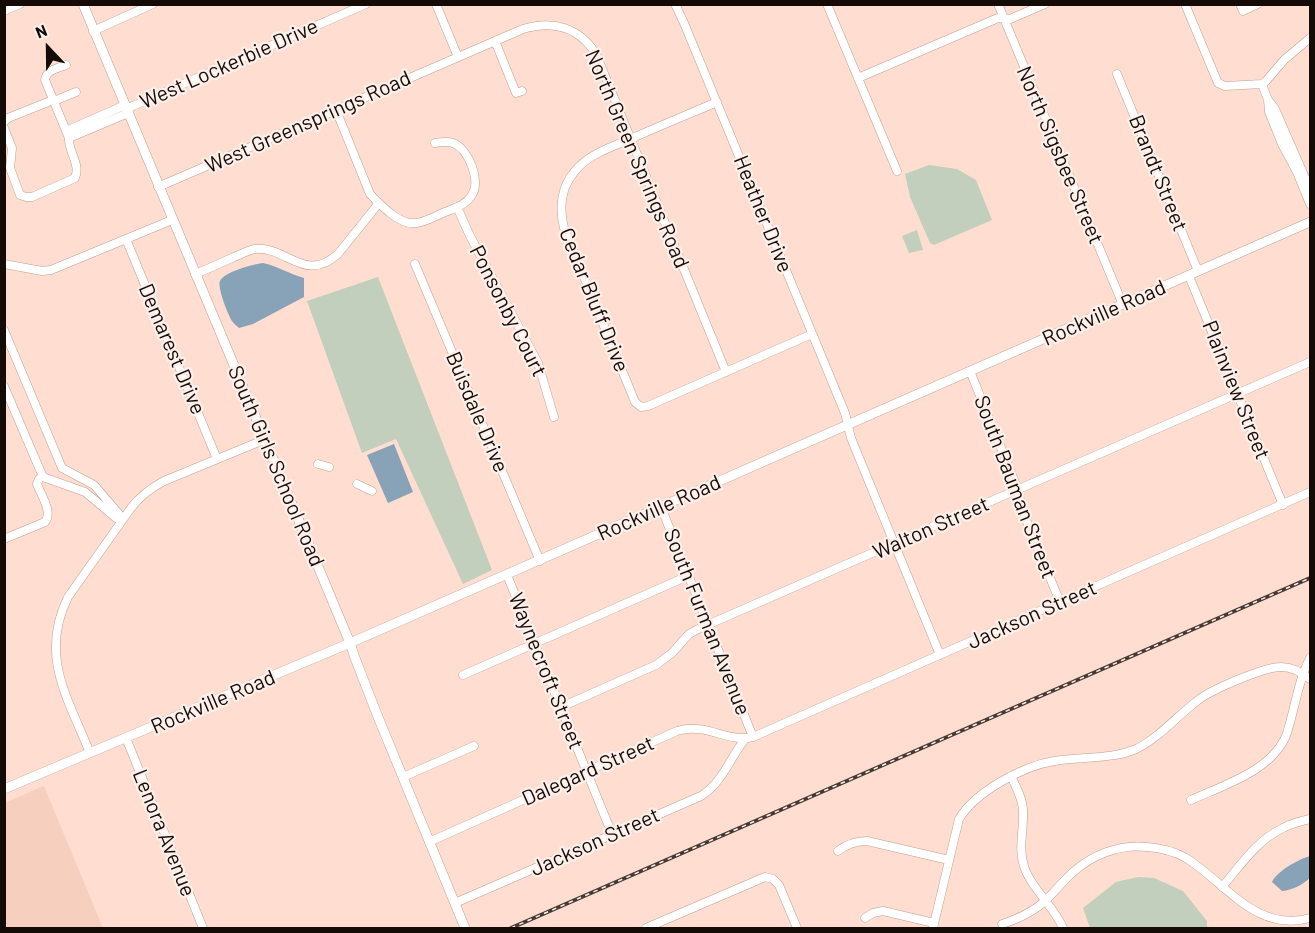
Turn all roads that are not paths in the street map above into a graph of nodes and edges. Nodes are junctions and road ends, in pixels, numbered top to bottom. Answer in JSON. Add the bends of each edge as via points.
{"nodes":[{"id":1,"x":20,"y":4,"type":"edge"},
{"id":2,"x":83,"y":4,"type":"edge"},
{"id":3,"x":153,"y":4,"type":"edge"},
{"id":4,"x":366,"y":4,"type":"edge"},
{"id":5,"x":436,"y":4,"type":"edge"},
{"id":6,"x":675,"y":4,"type":"edge"},
{"id":7,"x":827,"y":4,"type":"edge"},
{"id":8,"x":998,"y":4,"type":"edge"},
{"id":9,"x":1045,"y":4,"type":"edge"},
{"id":10,"x":1185,"y":4,"type":"edge"},
{"id":11,"x":1258,"y":4,"type":"edge"},
{"id":12,"x":1241,"y":8,"type":"edge"},
{"id":13,"x":4,"y":11,"type":"edge"},
{"id":14,"x":1004,"y":19,"type":"junction"},
{"id":15,"x":93,"y":31,"type":"junction"},
{"id":16,"x":1311,"y":39,"type":"edge"},
{"id":17,"x":495,"y":41,"type":"junction"},
{"id":18,"x":458,"y":57,"type":"junction"},
{"id":19,"x":66,"y":65,"type":"dead end"},
{"id":20,"x":1118,"y":74,"type":"dead end"},
{"id":21,"x":858,"y":78,"type":"junction"},
{"id":22,"x":1262,"y":84,"type":"junction"},
{"id":23,"x":522,"y":91,"type":"dead end"},
{"id":24,"x":76,"y":92,"type":"dead end"},
{"id":25,"x":1268,"y":100,"type":"junction"},
{"id":26,"x":53,"y":101,"type":"junction"},
{"id":27,"x":717,"y":102,"type":"junction"},
{"id":28,"x":126,"y":109,"type":"junction"},
{"id":29,"x":336,"y":110,"type":"junction"},
{"id":30,"x":4,"y":122,"type":"edge"},
{"id":31,"x":4,"y":128,"type":"edge"},
{"id":32,"x":67,"y":134,"type":"junction"},
{"id":33,"x":631,"y":139,"type":"junction"},
{"id":34,"x":435,"y":143,"type":"dead end"},
{"id":35,"x":897,"y":171,"type":"dead end"},
{"id":36,"x":159,"y":187,"type":"junction"},
{"id":37,"x":1311,"y":189,"type":"edge"},
{"id":38,"x":379,"y":203,"type":"junction"},
{"id":39,"x":1311,"y":204,"type":"edge"},
{"id":40,"x":457,"y":207,"type":"junction"},
{"id":41,"x":172,"y":220,"type":"junction"},
{"id":42,"x":1311,"y":222,"type":"edge"},
{"id":43,"x":126,"y":239,"type":"junction"},
{"id":44,"x":4,"y":264,"type":"edge"},
{"id":45,"x":415,"y":264,"type":"dead end"},
{"id":46,"x":1198,"y":271,"type":"junction"},
{"id":47,"x":195,"y":274,"type":"junction"},
{"id":48,"x":1189,"y":276,"type":"junction"},
{"id":49,"x":1123,"y":305,"type":"junction"},
{"id":50,"x":4,"y":330,"type":"edge"},
{"id":51,"x":812,"y":334,"type":"junction"},
{"id":52,"x":1311,"y":362,"type":"edge"},
{"id":53,"x":970,"y":371,"type":"junction"},
{"id":54,"x":726,"y":372,"type":"junction"},
{"id":55,"x":4,"y":386,"type":"edge"},
{"id":56,"x":1238,"y":393,"type":"junction"},
{"id":57,"x":555,"y":417,"type":"dead end"},
{"id":58,"x":847,"y":425,"type":"junction"},
{"id":59,"x":266,"y":439,"type":"junction"},
{"id":60,"x":218,"y":459,"type":"junction"},
{"id":61,"x":318,"y":464,"type":"dead end"},
{"id":62,"x":329,"y":467,"type":"dead end"},
{"id":63,"x":43,"y":477,"type":"junction"},
{"id":64,"x":357,"y":484,"type":"dead end"},
{"id":65,"x":1016,"y":490,"type":"junction"},
{"id":66,"x":372,"y":491,"type":"dead end"},
{"id":67,"x":1311,"y":492,"type":"edge"},
{"id":68,"x":1283,"y":504,"type":"junction"},
{"id":69,"x":661,"y":507,"type":"junction"},
{"id":70,"x":122,"y":520,"type":"junction"},
{"id":71,"x":4,"y":539,"type":"edge"},
{"id":72,"x":894,"y":544,"type":"junction"},
{"id":73,"x":540,"y":561,"type":"junction"},
{"id":74,"x":507,"y":575,"type":"junction"},
{"id":75,"x":688,"y":576,"type":"junction"},
{"id":76,"x":1060,"y":602,"type":"junction"},
{"id":77,"x":708,"y":625,"type":"junction"},
{"id":78,"x":350,"y":643,"type":"junction"},
{"id":79,"x":535,"y":643,"type":"junction"},
{"id":80,"x":940,"y":655,"type":"junction"},
{"id":81,"x":1311,"y":658,"type":"edge"},
{"id":82,"x":464,"y":675,"type":"dead end"},
{"id":83,"x":1307,"y":677,"type":"edge"},
{"id":84,"x":561,"y":707,"type":"junction"},
{"id":85,"x":126,"y":738,"type":"junction"},
{"id":86,"x":749,"y":738,"type":"junction"},
{"id":87,"x":474,"y":746,"type":"dead end"},
{"id":88,"x":90,"y":753,"type":"junction"},
{"id":89,"x":587,"y":771,"type":"junction"},
{"id":90,"x":1011,"y":776,"type":"junction"},
{"id":91,"x":403,"y":777,"type":"junction"},
{"id":92,"x":4,"y":789,"type":"edge"},
{"id":93,"x":1191,"y":800,"type":"dead end"},
{"id":94,"x":1311,"y":819,"type":"edge"},
{"id":95,"x":612,"y":834,"type":"junction"},
{"id":96,"x":429,"y":842,"type":"junction"},
{"id":97,"x":838,"y":851,"type":"dead end"},
{"id":98,"x":949,"y":860,"type":"junction"},
{"id":99,"x":1222,"y":887,"type":"junction"},
{"id":100,"x":1046,"y":900,"type":"junction"},
{"id":101,"x":455,"y":903,"type":"junction"},
{"id":102,"x":865,"y":918,"type":"dead end"},
{"id":103,"x":1311,"y":918,"type":"edge"},
{"id":104,"x":1002,"y":924,"type":"dead end"},
{"id":105,"x":933,"y":926,"type":"edge"},
{"id":106,"x":203,"y":928,"type":"edge"},
{"id":107,"x":465,"y":928,"type":"edge"},
{"id":108,"x":646,"y":928,"type":"edge"},
{"id":109,"x":797,"y":928,"type":"edge"},
{"id":110,"x":1063,"y":928,"type":"edge"}],
"edges":[{"from":1,"to":13,"type":"street"},
{"from":2,"to":15,"type":"main road","name":"South Girls School Road"},
{"from":3,"to":15,"type":"street"},
{"from":4,"to":28,"type":"street","name":"West Lockerbie Drive"},
{"from":5,"to":18,"type":"street"},
{"from":6,"to":27,"type":"street","name":"Heather Drive"},
{"from":7,"to":21,"type":"street"},
{"from":8,"to":14,"type":"street","name":"North Sigsbee Street"},
{"from":9,"to":14,"type":"street","via":[[1010,20]]},
{"from":10,"to":22,"type":"street","via":[[1218,83]]},
{"from":11,"to":12,"type":"street"},
{"from":14,"to":21,"type":"street","via":[[998,18]]},
{"from":14,"to":49,"type":"street","name":"North Sigsbee Street"},
{"from":15,"to":28,"type":"main road","name":"South Girls School Road"},
{"from":16,"to":22,"type":"street"},
{"from":17,"to":18,"type":"street","name":"North Green Springs Road"},
{"from":17,"to":23,"type":"street","via":[[516,93]]},
{"from":17,"to":33,"type":"street","name":"North Green Springs Road","via":[[538,25],[563,27],[579,36],[596,54]]},
{"from":18,"to":29,"type":"street","name":"West Greensprings Road"},
{"from":19,"to":26,"type":"street","via":[[45,76]]},
{"from":20,"to":46,"type":"street","name":"Brandt Street"},
{"from":21,"to":35,"type":"street"},
{"from":22,"to":25,"type":"street"},
{"from":24,"to":26,"type":"street"},
{"from":25,"to":37,"type":"street"},
{"from":25,"to":39,"type":"street","via":[[1282,144]]},
{"from":26,"to":30,"type":"street"},
{"from":26,"to":32,"type":"street"},
{"from":27,"to":33,"type":"street","name":"Cedar Bluff Drive"},
{"from":27,"to":51,"type":"street","name":"Heather Drive"},
{"from":28,"to":32,"type":"street","name":"West Lockerbie Drive"},
{"from":28,"to":36,"type":"main road","name":"South Girls School Road"},
{"from":29,"to":36,"type":"street","name":"West Greensprings Road"},
{"from":29,"to":38,"type":"street","via":[[368,191]]},
{"from":31,"to":32,"type":"street","via":[[12,148],[11,173],[18,192],[26,197],[75,178],[78,168]]},
{"from":33,"to":54,"type":"street","name":"North Green Springs Road"},
{"from":33,"to":54,"type":"street","name":"Cedar Bluff Drive","via":[[592,156],[574,171],[561,208],[566,233],[641,407]]},
{"from":34,"to":40,"type":"street","via":[[458,146],[475,175],[472,195]]},
{"from":36,"to":41,"type":"main road","name":"South Girls School Road"},
{"from":38,"to":40,"type":"street","via":[[398,220],[411,224]]},
{"from":38,"to":47,"type":"street","via":[[338,254],[323,264],[308,266],[258,249]]},
{"from":40,"to":57,"type":"street","name":"Ponsonby Court","via":[[538,363]]},
{"from":41,"to":43,"type":"street"},
{"from":41,"to":47,"type":"main road","name":"South Girls School Road"},
{"from":42,"to":46,"type":"main road","name":"Rockville Road"},
{"from":43,"to":44,"type":"street","via":[[51,270]]},
{"from":43,"to":60,"type":"street","name":"Demarest Drive"},
{"from":45,"to":73,"type":"street","name":"Buisdale Drive"},
{"from":46,"to":48,"type":"main road","name":"Rockville Road"},
{"from":47,"to":59,"type":"main road","name":"South Girls School Road"},
{"from":48,"to":49,"type":"main road","name":"Rockville Road"},
{"from":48,"to":56,"type":"street","name":"Plainview Street"},
{"from":49,"to":53,"type":"main road","name":"Rockville Road"},
{"from":50,"to":70,"type":"street","via":[[62,468],[94,485]]},
{"from":51,"to":54,"type":"street"},
{"from":51,"to":58,"type":"street","name":"Heather Drive"},
{"from":52,"to":56,"type":"street","name":"Walton Street"},
{"from":53,"to":58,"type":"main road","name":"Rockville Road"},
{"from":53,"to":65,"type":"street","name":"South Bauman Street"},
{"from":55,"to":63,"type":"street"},
{"from":56,"to":65,"type":"street","name":"Walton Street"},
{"from":56,"to":68,"type":"street","name":"Plainview Street"},
{"from":58,"to":69,"type":"main road","name":"Rockville Road"},
{"from":58,"to":72,"type":"street","name":"Heather Drive"},
{"from":59,"to":60,"type":"street"},
{"from":59,"to":78,"type":"main road","name":"South Girls School Road"},
{"from":60,"to":70,"type":"street","via":[[148,490]]},
{"from":61,"to":62,"type":"street"},
{"from":63,"to":70,"type":"street","via":[[85,492]]},
{"from":63,"to":71,"type":"street","via":[[37,484],[48,518]]},
{"from":64,"to":66,"type":"street"},
{"from":65,"to":72,"type":"street","name":"Walton Street"},
{"from":65,"to":76,"type":"street","name":"South Bauman Street"},
{"from":67,"to":68,"type":"street","name":"Jackson Street"},
{"from":68,"to":76,"type":"street","name":"Jackson Street"},
{"from":69,"to":73,"type":"main road","name":"Rockville Road"},
{"from":69,"to":75,"type":"street","name":"South Furman Avenue"},
{"from":70,"to":88,"type":"street","via":[[68,597],[56,636],[59,677]]},
{"from":72,"to":77,"type":"street","name":"Walton Street"},
{"from":72,"to":80,"type":"street","name":"Heather Drive"},
{"from":73,"to":74,"type":"main road","name":"Rockville Road"},
{"from":74,"to":78,"type":"main road","name":"Rockville Road"},
{"from":74,"to":79,"type":"street","name":"Waynecroft Street"},
{"from":75,"to":77,"type":"street","name":"South Furman Avenue"},
{"from":75,"to":79,"type":"street"},
{"from":76,"to":80,"type":"street","name":"Jackson Street"},
{"from":77,"to":84,"type":"street","name":"Walton Street","via":[[689,634],[656,665]]},
{"from":77,"to":86,"type":"street","name":"South Furman Avenue"},
{"from":78,"to":85,"type":"main road","name":"Rockville Road"},
{"from":78,"to":91,"type":"main road","name":"South Girls School Road"},
{"from":79,"to":82,"type":"street"},
{"from":79,"to":84,"type":"street","name":"Waynecroft Street"},
{"from":80,"to":86,"type":"street","name":"Jackson Street"},
{"from":81,"to":83,"type":"street"},
{"from":83,"to":90,"type":"street","via":[[1290,668],[1269,668],[1203,696],[1137,748],[1114,755],[1053,761]]},
{"from":83,"to":93,"type":"street","via":[[1279,749],[1255,770]]},
{"from":84,"to":89,"type":"street","name":"Waynecroft Street"},
{"from":85,"to":88,"type":"main road","name":"Rockville Road"},
{"from":85,"to":106,"type":"street","name":"Lenora Avenue"},
{"from":86,"to":89,"type":"street","name":"Dalegard Street","via":[[687,729]]},
{"from":86,"to":95,"type":"street","name":"Jackson Street","via":[[708,791]]},
{"from":87,"to":91,"type":"street"},
{"from":88,"to":92,"type":"main road","name":"Rockville Road"},
{"from":89,"to":95,"type":"street","name":"Waynecroft Street"},
{"from":89,"to":96,"type":"street","name":"Dalegard Street"},
{"from":90,"to":98,"type":"street","via":[[963,812]]},
{"from":90,"to":100,"type":"street","via":[[1023,808],[1023,864]]},
{"from":91,"to":96,"type":"main road","name":"South Girls School Road"},
{"from":94,"to":99,"type":"street","via":[[1267,837]]},
{"from":95,"to":101,"type":"street","name":"Jackson Street"},
{"from":96,"to":101,"type":"main road","name":"South Girls School Road"},
{"from":97,"to":98,"type":"street","via":[[867,841]]},
{"from":98,"to":105,"type":"street"},
{"from":99,"to":100,"type":"street","via":[[1184,856],[1138,846],[1113,849],[1087,861]]},
{"from":99,"to":103,"type":"street","via":[[1249,912],[1268,921],[1301,922]]},
{"from":100,"to":104,"type":"street","via":[[1027,914]]},
{"from":100,"to":110,"type":"street"},
{"from":101,"to":107,"type":"main road","name":"South Girls School Road"},
{"from":102,"to":105,"type":"street","via":[[883,911]]},
{"from":108,"to":109,"type":"street","via":[[765,877],[776,880],[780,886]]}]}
